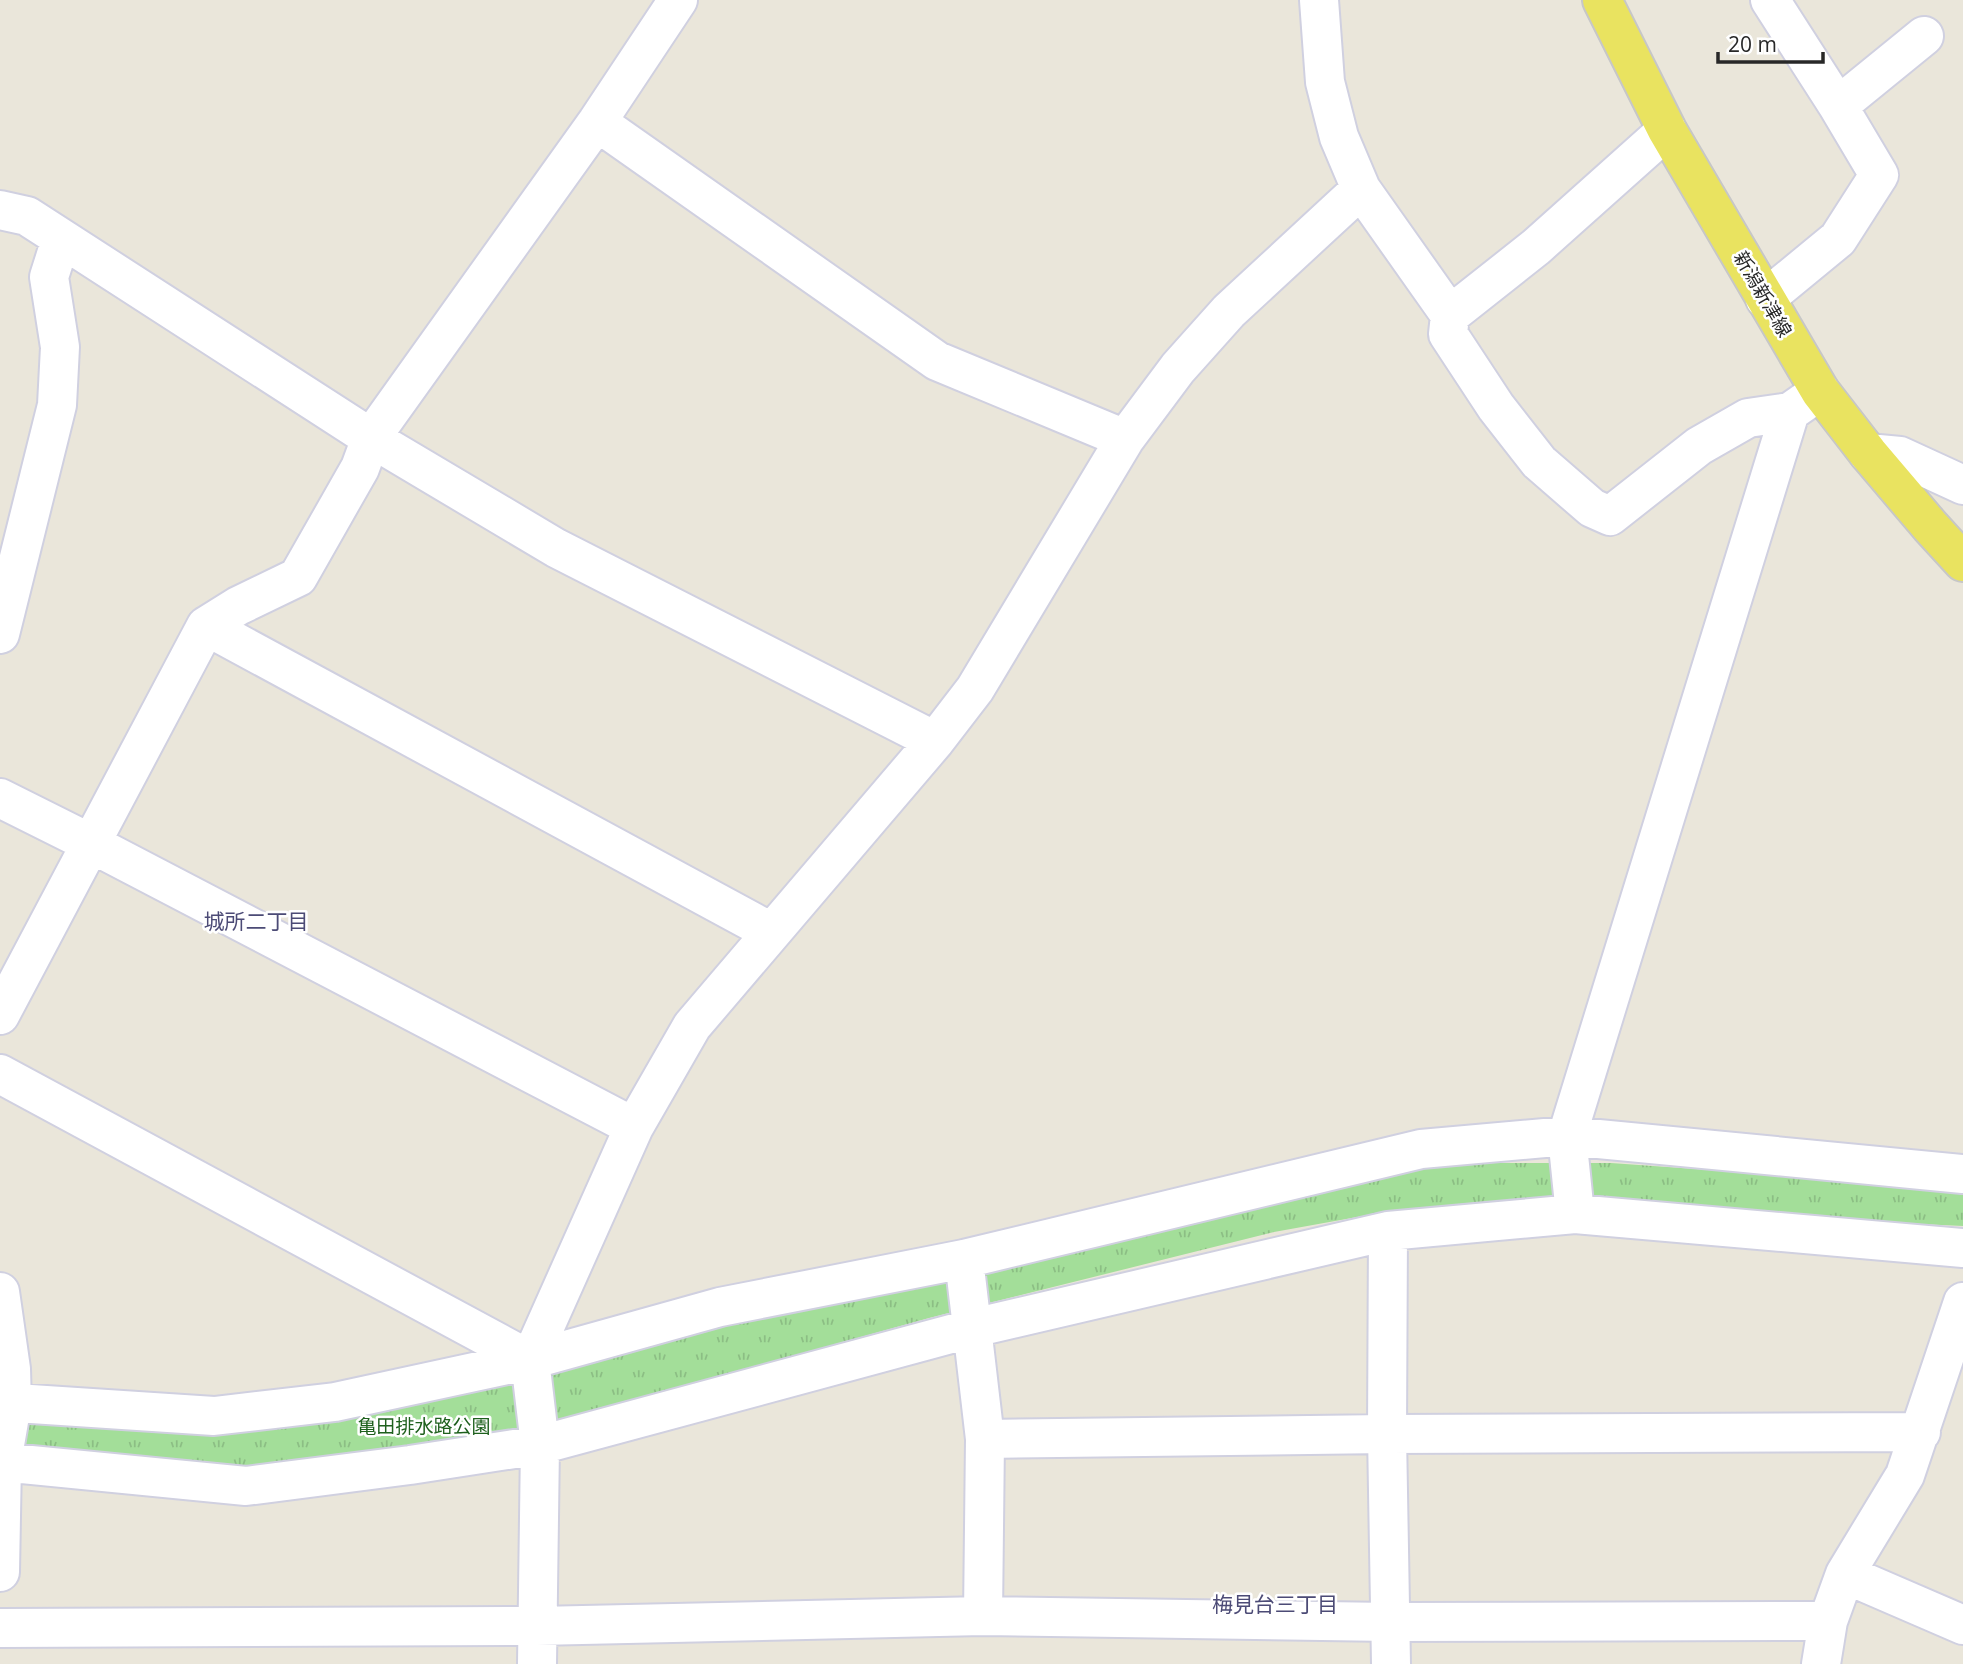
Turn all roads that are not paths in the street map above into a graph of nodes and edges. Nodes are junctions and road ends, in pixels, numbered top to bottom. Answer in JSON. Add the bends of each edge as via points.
{"nodes":[{"id":1,"x":678,"y":0,"type":"edge"},
{"id":2,"x":1319,"y":0,"type":"edge"},
{"id":3,"x":1770,"y":0,"type":"edge"},
{"id":4,"x":1608,"y":2,"type":"edge"},
{"id":5,"x":1924,"y":36,"type":"dead end"},
{"id":6,"x":1838,"y":106,"type":"junction"},
{"id":7,"x":597,"y":122,"type":"junction"},
{"id":8,"x":1667,"y":130,"type":"junction"},
{"id":9,"x":1361,"y":189,"type":"junction"},
{"id":10,"x":0,"y":209,"type":"edge"},
{"id":11,"x":61,"y":239,"type":"junction"},
{"id":12,"x":1765,"y":299,"type":"junction"},
{"id":13,"x":1450,"y":316,"type":"junction"},
{"id":14,"x":1805,"y":402,"type":"junction"},
{"id":15,"x":371,"y":438,"type":"junction"},
{"id":16,"x":1125,"y":439,"type":"junction"},
{"id":17,"x":1868,"y":453,"type":"junction"},
{"id":18,"x":1963,"y":485,"type":"edge"},
{"id":19,"x":1963,"y":562,"type":"edge"},
{"id":20,"x":206,"y":626,"type":"junction"},
{"id":21,"x":0,"y":634,"type":"edge"},
{"id":22,"x":935,"y":741,"type":"junction"},
{"id":23,"x":0,"y":798,"type":"edge"},
{"id":24,"x":90,"y":843,"type":"junction"},
{"id":25,"x":771,"y":932,"type":"junction"},
{"id":26,"x":0,"y":1016,"type":"edge"},
{"id":27,"x":0,"y":1074,"type":"edge"},
{"id":28,"x":634,"y":1127,"type":"junction"},
{"id":29,"x":1567,"y":1136,"type":"junction"},
{"id":30,"x":1963,"y":1174,"type":"edge"},
{"id":31,"x":1575,"y":1214,"type":"junction"},
{"id":32,"x":1388,"y":1231,"type":"junction"},
{"id":33,"x":1963,"y":1248,"type":"edge"},
{"id":34,"x":964,"y":1259,"type":"junction"},
{"id":35,"x":0,"y":1292,"type":"edge"},
{"id":36,"x":1963,"y":1302,"type":"edge"},
{"id":37,"x":973,"y":1328,"type":"junction"},
{"id":38,"x":530,"y":1360,"type":"junction"},
{"id":39,"x":6,"y":1403,"type":"edge"},
{"id":40,"x":1920,"y":1432,"type":"junction"},
{"id":41,"x":1387,"y":1434,"type":"junction"},
{"id":42,"x":985,"y":1439,"type":"junction"},
{"id":43,"x":540,"y":1445,"type":"junction"},
{"id":44,"x":1,"y":1462,"type":"edge"},
{"id":45,"x":0,"y":1572,"type":"edge"},
{"id":46,"x":1846,"y":1574,"type":"junction"},
{"id":47,"x":983,"y":1616,"type":"junction"},
{"id":48,"x":1828,"y":1621,"type":"junction"},
{"id":49,"x":1391,"y":1622,"type":"junction"},
{"id":50,"x":1963,"y":1625,"type":"edge"},
{"id":51,"x":537,"y":1626,"type":"junction"},
{"id":52,"x":0,"y":1628,"type":"edge"},
{"id":53,"x":537,"y":1664,"type":"edge"},
{"id":54,"x":1391,"y":1664,"type":"edge"},
{"id":55,"x":1821,"y":1664,"type":"edge"}],
"edges":[{"from":1,"to":7,"type":"street"},
{"from":2,"to":9,"type":"street","via":[[1325,82],[1339,137]]},
{"from":3,"to":6,"type":"street"},
{"from":4,"to":8,"type":"main road","name":"新潟新津線"},
{"from":5,"to":6,"type":"street"},
{"from":6,"to":12,"type":"street","via":[[1879,175],[1838,239]]},
{"from":7,"to":15,"type":"street"},
{"from":7,"to":16,"type":"street","via":[[937,361]]},
{"from":8,"to":12,"type":"main road","name":"新潟新津線"},
{"from":8,"to":13,"type":"street","via":[[1536,247]]},
{"from":9,"to":13,"type":"street"},
{"from":9,"to":16,"type":"street","via":[[1228,311]]},
{"from":10,"to":11,"type":"street","via":[[27,216]]},
{"from":11,"to":15,"type":"street"},
{"from":11,"to":21,"type":"street","via":[[49,277],[60,347],[57,405]]},
{"from":12,"to":14,"type":"main road","name":"新潟新津線"},
{"from":13,"to":14,"type":"street","via":[[1448,334],[1539,462],[1592,508],[1610,516],[1699,446],[1748,418]]},
{"from":14,"to":17,"type":"main road","name":"新潟新津線"},
{"from":14,"to":29,"type":"street"},
{"from":15,"to":20,"type":"street","via":[[360,468],[298,577]]},
{"from":15,"to":22,"type":"street","via":[[556,548]]},
{"from":16,"to":22,"type":"street","via":[[975,689]]},
{"from":17,"to":18,"type":"street","via":[[1900,456]]},
{"from":17,"to":19,"type":"main road","name":"新潟新津線"},
{"from":20,"to":24,"type":"street"},
{"from":20,"to":25,"type":"street"},
{"from":22,"to":25,"type":"street"},
{"from":23,"to":24,"type":"street"},
{"from":24,"to":26,"type":"street"},
{"from":24,"to":28,"type":"street"},
{"from":25,"to":28,"type":"street","via":[[692,1026]]},
{"from":27,"to":38,"type":"street"},
{"from":28,"to":38,"type":"street"},
{"from":29,"to":30,"type":"street"},
{"from":29,"to":31,"type":"street"},
{"from":29,"to":34,"type":"street","via":[[1421,1149]]},
{"from":31,"to":32,"type":"street"},
{"from":31,"to":33,"type":"street"},
{"from":32,"to":37,"type":"street"},
{"from":32,"to":41,"type":"street"},
{"from":34,"to":37,"type":"street"},
{"from":34,"to":38,"type":"street","via":[[720,1307]]},
{"from":35,"to":39,"type":"street","via":[[11,1369]]},
{"from":36,"to":40,"type":"street"},
{"from":37,"to":42,"type":"street"},
{"from":37,"to":43,"type":"street"},
{"from":38,"to":39,"type":"street","via":[[335,1402],[214,1416]]},
{"from":38,"to":43,"type":"street"},
{"from":39,"to":44,"type":"street"},
{"from":40,"to":41,"type":"street"},
{"from":40,"to":46,"type":"street","via":[[1905,1475]]},
{"from":41,"to":42,"type":"street"},
{"from":41,"to":49,"type":"street"},
{"from":42,"to":47,"type":"street"},
{"from":43,"to":44,"type":"street","via":[[246,1486]]},
{"from":43,"to":51,"type":"street"},
{"from":44,"to":45,"type":"street"},
{"from":46,"to":48,"type":"street"},
{"from":46,"to":50,"type":"street"},
{"from":47,"to":49,"type":"street"},
{"from":47,"to":51,"type":"street"},
{"from":48,"to":49,"type":"street"},
{"from":48,"to":55,"type":"street"},
{"from":49,"to":54,"type":"street"},
{"from":51,"to":52,"type":"street"},
{"from":51,"to":53,"type":"street"}]}
